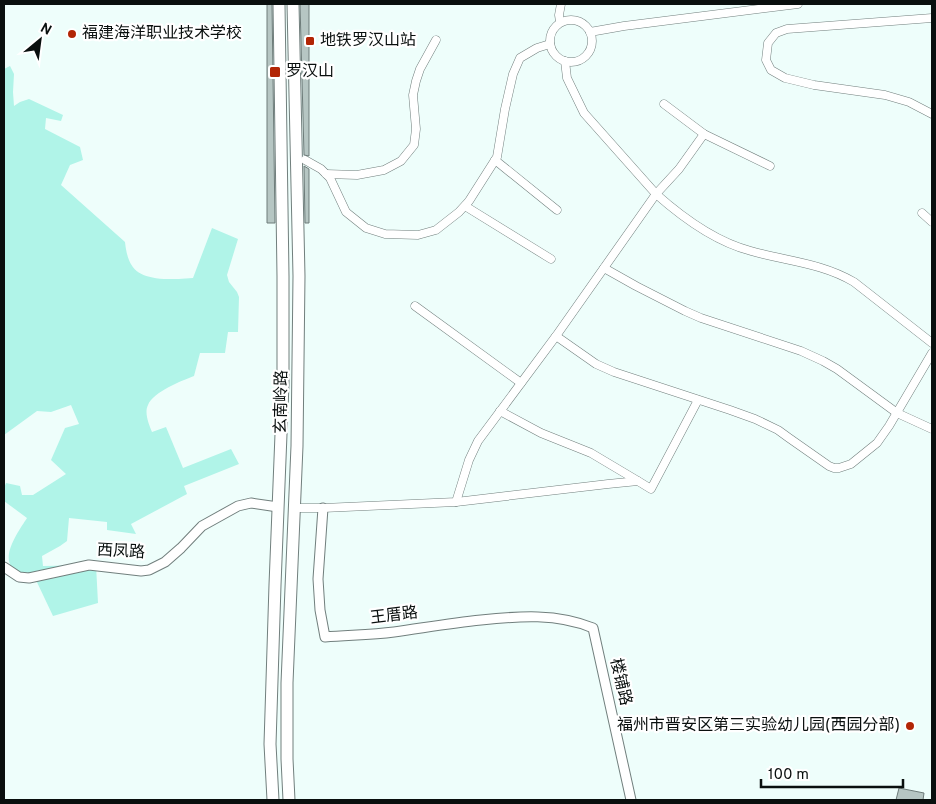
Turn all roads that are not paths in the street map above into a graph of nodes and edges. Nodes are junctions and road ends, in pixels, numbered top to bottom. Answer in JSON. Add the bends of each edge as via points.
{"nodes":[{"id":1,"x":279,"y":4,"type":"edge"},
{"id":2,"x":292,"y":4,"type":"edge"},
{"id":3,"x":561,"y":4,"type":"edge"},
{"id":4,"x":798,"y":4,"type":"edge"},
{"id":5,"x":932,"y":18,"type":"edge"},
{"id":6,"x":560,"y":22,"type":"junction"},
{"id":7,"x":590,"y":32,"type":"junction"},
{"id":8,"x":436,"y":40,"type":"dead end"},
{"id":9,"x":550,"y":44,"type":"junction"},
{"id":10,"x":565,"y":61,"type":"junction"},
{"id":11,"x":664,"y":104,"type":"dead end"},
{"id":12,"x":932,"y":114,"type":"edge"},
{"id":13,"x":704,"y":134,"type":"junction"},
{"id":14,"x":304,"y":160,"type":"dead end"},
{"id":15,"x":496,"y":160,"type":"junction"},
{"id":16,"x":770,"y":166,"type":"dead end"},
{"id":17,"x":326,"y":174,"type":"junction"},
{"id":18,"x":656,"y":194,"type":"junction"},
{"id":19,"x":465,"y":206,"type":"junction"},
{"id":20,"x":557,"y":210,"type":"dead end"},
{"id":21,"x":922,"y":213,"type":"dead end"},
{"id":22,"x":932,"y":222,"type":"edge"},
{"id":23,"x":551,"y":259,"type":"dead end"},
{"id":24,"x":604,"y":268,"type":"junction"},
{"id":25,"x":415,"y":306,"type":"dead end"},
{"id":26,"x":556,"y":336,"type":"junction"},
{"id":27,"x":932,"y":344,"type":"edge"},
{"id":28,"x":932,"y":353,"type":"edge"},
{"id":29,"x":521,"y":383,"type":"junction"},
{"id":30,"x":698,"y":400,"type":"junction"},
{"id":31,"x":500,"y":411,"type":"junction"},
{"id":32,"x":896,"y":413,"type":"junction"},
{"id":33,"x":932,"y":429,"type":"edge"},
{"id":34,"x":638,"y":481,"type":"junction"},
{"id":35,"x":456,"y":502,"type":"junction"},
{"id":36,"x":278,"y":507,"type":"junction"},
{"id":37,"x":294,"y":508,"type":"junction"},
{"id":38,"x":323,"y":508,"type":"junction"},
{"id":39,"x":4,"y":567,"type":"edge"},
{"id":40,"x":593,"y":628,"type":"joint"},
{"id":41,"x":273,"y":800,"type":"edge"},
{"id":42,"x":289,"y":800,"type":"edge"},
{"id":43,"x":631,"y":800,"type":"edge"}],
"edges":[{"from":1,"to":36,"type":"main road","name":"玄南岭路","via":[[284,349]]},
{"from":2,"to":37,"type":"main road","name":"玄南岭路","via":[[299,276]]},
{"from":3,"to":6,"type":"street"},
{"from":4,"to":7,"type":"street"},
{"from":5,"to":12,"type":"street","via":[[787,29],[776,33],[768,43],[766,60],[771,70],[785,78],[885,95],[909,102]]},
{"from":6,"to":7,"type":"street","via":[[581,22]]},
{"from":6,"to":9,"type":"street","via":[[552,30]]},
{"from":7,"to":10,"type":"street","via":[[591,48],[587,55],[579,61]]},
{"from":8,"to":17,"type":"street","via":[[416,81],[413,95],[414,145],[405,156],[384,170],[357,175]]},
{"from":9,"to":10,"type":"street","via":[[555,56]]},
{"from":9,"to":15,"type":"street","via":[[520,58],[513,74]]},
{"from":10,"to":18,"type":"street","via":[[568,78],[584,113]]},
{"from":11,"to":13,"type":"street"},
{"from":13,"to":16,"type":"street"},
{"from":13,"to":18,"type":"street"},
{"from":14,"to":17,"type":"street"},
{"from":15,"to":19,"type":"street"},
{"from":15,"to":20,"type":"street"},
{"from":17,"to":19,"type":"street","via":[[346,212],[366,228],[385,234],[418,235],[436,230]]},
{"from":18,"to":24,"type":"street"},
{"from":18,"to":27,"type":"street","via":[[721,240],[749,251],[813,265],[854,282]]},
{"from":19,"to":23,"type":"street"},
{"from":21,"to":22,"type":"street"},
{"from":24,"to":26,"type":"street"},
{"from":24,"to":32,"type":"street","via":[[701,318],[823,361]]},
{"from":25,"to":29,"type":"street"},
{"from":26,"to":29,"type":"street"},
{"from":26,"to":30,"type":"street","via":[[606,368]]},
{"from":28,"to":32,"type":"street"},
{"from":29,"to":31,"type":"street"},
{"from":30,"to":32,"type":"street","via":[[766,424],[834,468],[851,464],[871,449]]},
{"from":30,"to":34,"type":"street","via":[[651,489]]},
{"from":31,"to":34,"type":"street","via":[[591,453]]},
{"from":31,"to":35,"type":"street","via":[[473,450]]},
{"from":32,"to":33,"type":"street"},
{"from":34,"to":35,"type":"street"},
{"from":35,"to":38,"type":"street"},
{"from":36,"to":39,"type":"street","name":"西凤路","via":[[250,503],[238,506],[202,526],[165,562],[149,570],[88,565],[29,578],[18,577]]},
{"from":36,"to":41,"type":"main road","name":"玄南岭路","via":[[270,744]]},
{"from":37,"to":38,"type":"street"},
{"from":37,"to":42,"type":"main road","name":"玄南岭路","via":[[287,682]]},
{"from":38,"to":40,"type":"street","name":"王厝路","via":[[318,579],[325,637],[511,617],[559,618]]},
{"from":40,"to":43,"type":"street","name":"楼铺路"}]}
